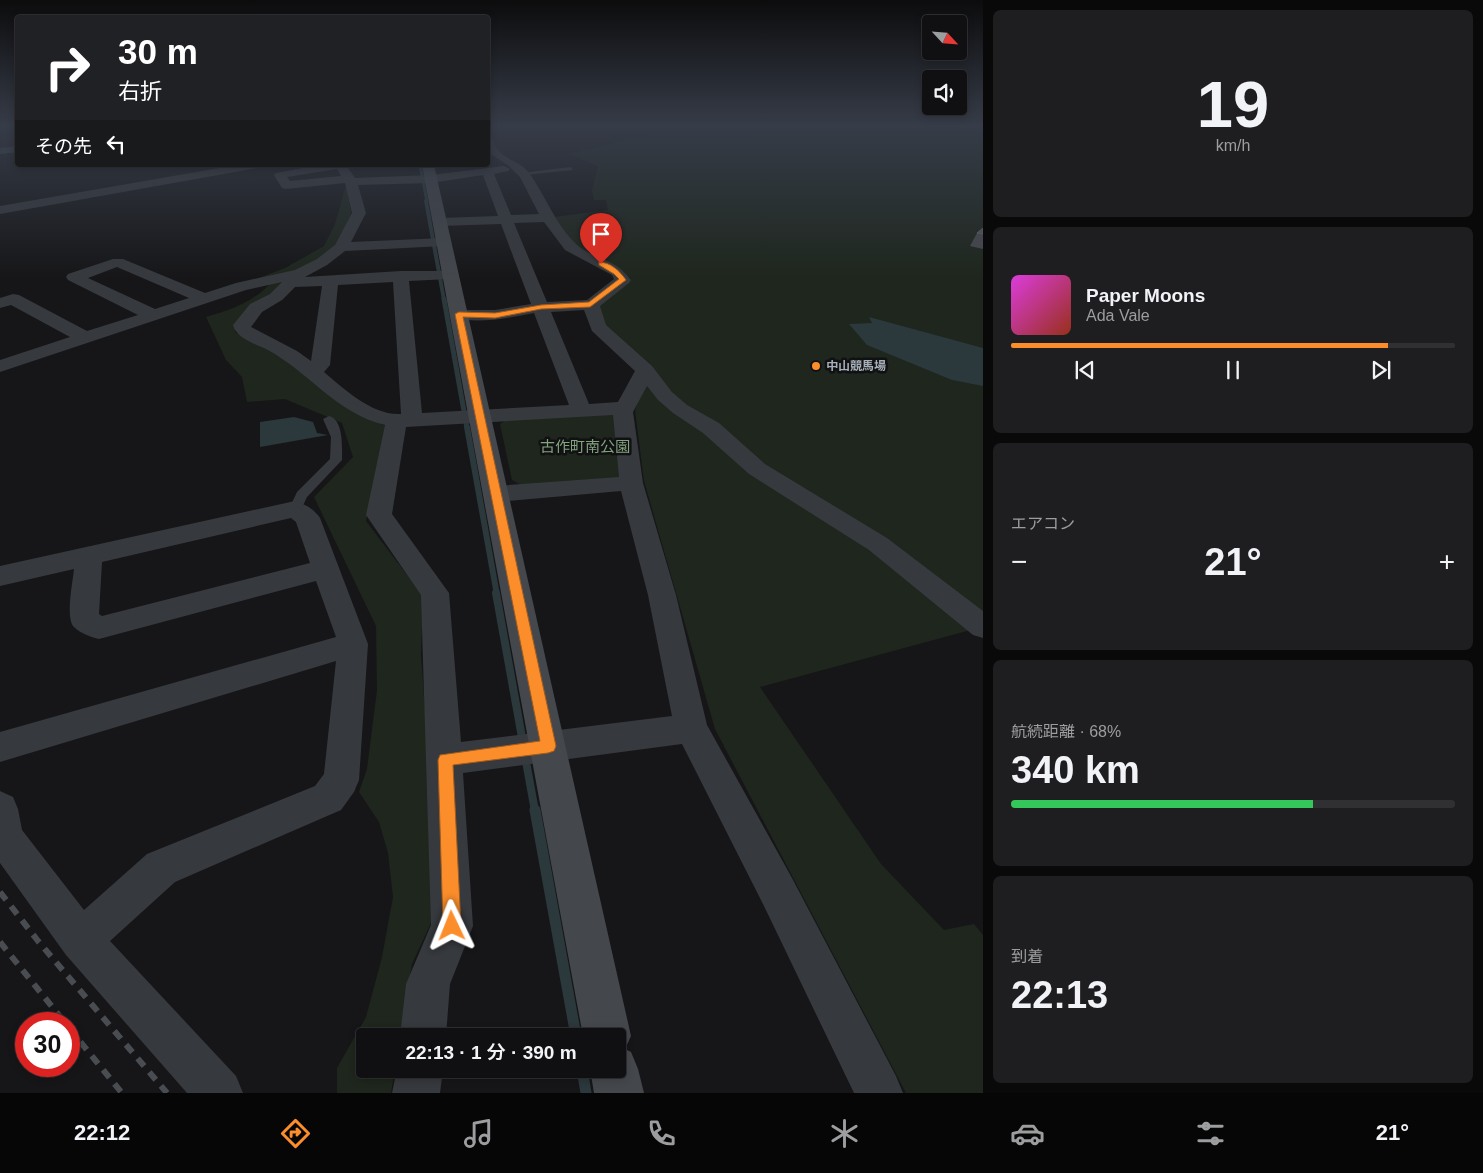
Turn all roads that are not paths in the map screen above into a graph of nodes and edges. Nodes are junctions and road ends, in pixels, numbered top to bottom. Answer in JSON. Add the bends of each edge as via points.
{"nodes":[{"id":1,"x":160,"y":177,"type":"edge"},
{"id":2,"x":281,"y":177,"type":"edge"},
{"id":3,"x":348,"y":177,"type":"edge"},
{"id":4,"x":380,"y":177,"type":"edge"},
{"id":5,"x":431,"y":177,"type":"edge"},
{"id":6,"x":489,"y":177,"type":"edge"},
{"id":7,"x":524,"y":177,"type":"edge"},
{"id":8,"x":350,"y":180,"type":"junction"},
{"id":9,"x":0,"y":210,"type":"edge"},
{"id":10,"x":548,"y":218,"type":"junction"},
{"id":11,"x":506,"y":220,"type":"junction"},
{"id":12,"x":442,"y":232,"type":"junction"},
{"id":13,"x":341,"y":247,"type":"junction"},
{"id":14,"x":450,"y":274,"type":"junction"},
{"id":15,"x":401,"y":276,"type":"junction"},
{"id":16,"x":294,"y":279,"type":"junction"},
{"id":17,"x":331,"y":280,"type":"junction"},
{"id":18,"x":205,"y":299,"type":"junction"},
{"id":19,"x":0,"y":303,"type":"edge"},
{"id":20,"x":590,"y":304,"type":"junction"},
{"id":21,"x":541,"y":307,"type":"junction"},
{"id":22,"x":459,"y":314,"type":"junction"},
{"id":23,"x":155,"y":316,"type":"junction"},
{"id":24,"x":86,"y":338,"type":"junction"},
{"id":25,"x":0,"y":366,"type":"edge"},
{"id":26,"x":645,"y":370,"type":"junction"},
{"id":27,"x":313,"y":372,"type":"junction"},
{"id":28,"x":625,"y":408,"type":"junction"},
{"id":29,"x":581,"y":410,"type":"junction"},
{"id":30,"x":480,"y":417,"type":"junction"},
{"id":31,"x":329,"y":419,"type":"dead end"},
{"id":32,"x":404,"y":421,"type":"junction"},
{"id":33,"x":631,"y":484,"type":"junction"},
{"id":34,"x":496,"y":494,"type":"junction"},
{"id":35,"x":295,"y":509,"type":"junction"},
{"id":36,"x":88,"y":556,"type":"junction"},
{"id":37,"x":326,"y":569,"type":"junction"},
{"id":38,"x":0,"y":576,"type":"edge"},
{"id":39,"x":983,"y":627,"type":"edge"},
{"id":40,"x":353,"y":644,"type":"junction"},
{"id":41,"x":691,"y":728,"type":"junction"},
{"id":42,"x":548,"y":746,"type":"junction"},
{"id":43,"x":0,"y":747,"type":"edge"},
{"id":44,"x":445,"y":760,"type":"junction"},
{"id":45,"x":0,"y":809,"type":"edge"},
{"id":46,"x":81,"y":940,"type":"junction"},
{"id":47,"x":424,"y":1028,"type":"edge"},
{"id":48,"x":605,"y":1028,"type":"edge"},
{"id":49,"x":418,"y":1078,"type":"edge"},
{"id":50,"x":616,"y":1078,"type":"edge"},
{"id":51,"x":219,"y":1093,"type":"edge"},
{"id":52,"x":416,"y":1093,"type":"edge"},
{"id":53,"x":619,"y":1093,"type":"edge"},
{"id":54,"x":879,"y":1093,"type":"edge"}],
"edges":[{"from":1,"to":9,"type":"street"},
{"from":2,"to":8,"type":"street","via":[[286,185]]},
{"from":3,"to":8,"type":"street"},
{"from":4,"to":8,"type":"street"},
{"from":5,"to":12,"type":"street"},
{"from":6,"to":11,"type":"street"},
{"from":7,"to":10,"type":"street"},
{"from":8,"to":13,"type":"street","via":[[358,213]]},
{"from":10,"to":11,"type":"street"},
{"from":10,"to":20,"type":"street","via":[[570,248],[617,272],[623,280]]},
{"from":11,"to":12,"type":"street"},
{"from":11,"to":21,"type":"street"},
{"from":12,"to":13,"type":"street"},
{"from":12,"to":14,"type":"street"},
{"from":13,"to":16,"type":"street"},
{"from":14,"to":15,"type":"street"},
{"from":14,"to":22,"type":"street"},
{"from":15,"to":17,"type":"street"},
{"from":15,"to":32,"type":"street"},
{"from":16,"to":17,"type":"street"},
{"from":16,"to":18,"type":"street","via":[[242,286]]},
{"from":16,"to":27,"type":"street","via":[[276,297],[256,308],[242,325],[242,330],[290,355]]},
{"from":17,"to":27,"type":"street","via":[[320,365]]},
{"from":18,"to":23,"type":"street"},
{"from":18,"to":23,"type":"street","via":[[118,262],[74,277]]},
{"from":19,"to":24,"type":"street","via":[[13,299]]},
{"from":20,"to":21,"type":"street"},
{"from":20,"to":26,"type":"street","via":[[598,327]]},
{"from":21,"to":22,"type":"street","via":[[495,315]]},
{"from":21,"to":29,"type":"street"},
{"from":22,"to":30,"type":"street"},
{"from":23,"to":24,"type":"street"},
{"from":24,"to":25,"type":"street"},
{"from":26,"to":28,"type":"street"},
{"from":26,"to":39,"type":"street","via":[[665,396],[711,428],[757,469],[878,544]]},
{"from":27,"to":32,"type":"street","via":[[364,411],[379,419]]},
{"from":28,"to":29,"type":"street"},
{"from":28,"to":33,"type":"street"},
{"from":29,"to":30,"type":"street"},
{"from":30,"to":32,"type":"street"},
{"from":30,"to":34,"type":"street"},
{"from":31,"to":35,"type":"lane","via":[[337,438],[336,460],[301,495]]},
{"from":32,"to":44,"type":"street","via":[[379,515],[435,593]]},
{"from":33,"to":34,"type":"street"},
{"from":33,"to":41,"type":"street","via":[[662,595]]},
{"from":34,"to":42,"type":"street"},
{"from":35,"to":36,"type":"street"},
{"from":35,"to":37,"type":"street","via":[[307,518]]},
{"from":36,"to":37,"type":"street","via":[[84,619],[100,628]]},
{"from":36,"to":38,"type":"street"},
{"from":37,"to":40,"type":"street"},
{"from":40,"to":43,"type":"street"},
{"from":40,"to":46,"type":"street","via":[[341,780],[328,798],[161,868]]},
{"from":41,"to":42,"type":"street"},
{"from":41,"to":54,"type":"street"},
{"from":42,"to":44,"type":"street"},
{"from":42,"to":48,"type":"street"},
{"from":44,"to":47,"type":"street","via":[[452,926],[428,984]]},
{"from":45,"to":46,"type":"street","via":[[5,838]]},
{"from":46,"to":51,"type":"street"},
{"from":49,"to":52,"type":"street"},
{"from":50,"to":53,"type":"street"}]}
